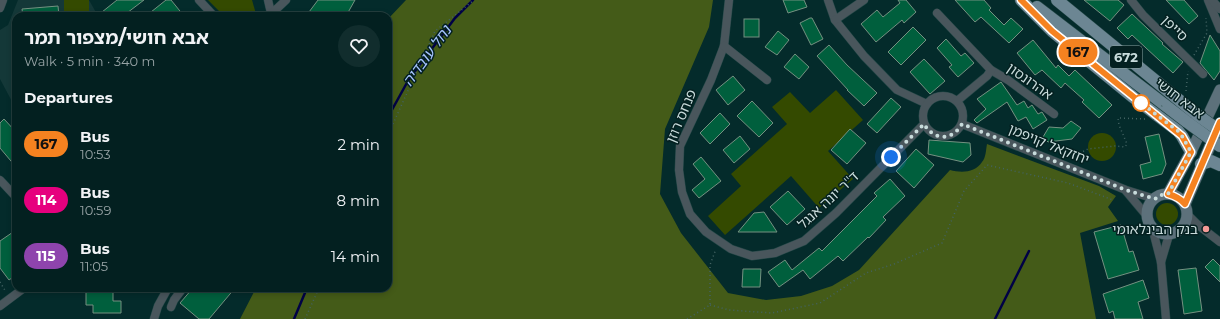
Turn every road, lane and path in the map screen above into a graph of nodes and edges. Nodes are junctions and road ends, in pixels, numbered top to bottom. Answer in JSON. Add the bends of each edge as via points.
{"nodes":[{"id":1,"x":3,"y":0,"type":"edge"},
{"id":2,"x":199,"y":0,"type":"edge"},
{"id":3,"x":268,"y":0,"type":"edge"},
{"id":4,"x":286,"y":0,"type":"edge"},
{"id":5,"x":474,"y":0,"type":"edge"},
{"id":6,"x":729,"y":0,"type":"edge"},
{"id":7,"x":828,"y":0,"type":"edge"},
{"id":8,"x":864,"y":0,"type":"edge"},
{"id":9,"x":1021,"y":0,"type":"edge"},
{"id":10,"x":1028,"y":0,"type":"edge"},
{"id":11,"x":1057,"y":0,"type":"edge"},
{"id":12,"x":1131,"y":0,"type":"edge"},
{"id":13,"x":1208,"y":0,"type":"edge"},
{"id":14,"x":1212,"y":0,"type":"edge"},
{"id":15,"x":0,"y":8,"type":"edge"},
{"id":16,"x":1220,"y":9,"type":"edge"},
{"id":17,"x":210,"y":12,"type":"edge"},
{"id":18,"x":270,"y":12,"type":"edge"},
{"id":19,"x":273,"y":12,"type":"edge"},
{"id":20,"x":937,"y":13,"type":"dead end"},
{"id":21,"x":1206,"y":13,"type":"dead end"},
{"id":22,"x":834,"y":20,"type":"junction"},
{"id":23,"x":1220,"y":29,"type":"edge"},
{"id":24,"x":724,"y":46,"type":"junction"},
{"id":25,"x":1190,"y":61,"type":"junction"},
{"id":26,"x":991,"y":70,"type":"junction"},
{"id":27,"x":1203,"y":74,"type":"dead end"},
{"id":28,"x":767,"y":80,"type":"dead end"},
{"id":29,"x":1220,"y":90,"type":"edge"},
{"id":30,"x":957,"y":102,"type":"junction"},
{"id":31,"x":926,"y":104,"type":"junction"},
{"id":32,"x":1163,"y":104,"type":"junction"},
{"id":33,"x":1185,"y":105,"type":"junction"},
{"id":34,"x":1054,"y":114,"type":"dead end"},
{"id":35,"x":1140,"y":118,"type":"dead end"},
{"id":36,"x":1192,"y":118,"type":"junction"},
{"id":37,"x":1153,"y":120,"type":"dead end"},
{"id":38,"x":1220,"y":122,"type":"edge"},
{"id":39,"x":924,"y":124,"type":"junction"},
{"id":40,"x":962,"y":124,"type":"junction"},
{"id":41,"x":392,"y":126,"type":"edge"},
{"id":42,"x":1218,"y":139,"type":"edge"},
{"id":43,"x":1191,"y":152,"type":"junction"},
{"id":44,"x":1201,"y":164,"type":"junction"},
{"id":45,"x":1220,"y":164,"type":"edge"},
{"id":46,"x":1074,"y":168,"type":"junction"},
{"id":47,"x":0,"y":180,"type":"edge"},
{"id":48,"x":1126,"y":190,"type":"junction"},
{"id":49,"x":12,"y":193,"type":"edge"},
{"id":50,"x":1168,"y":194,"type":"junction"},
{"id":51,"x":1155,"y":199,"type":"junction"},
{"id":52,"x":1113,"y":200,"type":"dead end"},
{"id":53,"x":1186,"y":214,"type":"junction"},
{"id":54,"x":1147,"y":216,"type":"junction"},
{"id":55,"x":1152,"y":227,"type":"junction"},
{"id":56,"x":1169,"y":235,"type":"junction"},
{"id":57,"x":719,"y":241,"type":"junction"},
{"id":58,"x":1220,"y":242,"type":"edge"},
{"id":59,"x":731,"y":249,"type":"joint"},
{"id":60,"x":1160,"y":262,"type":"junction"},
{"id":61,"x":0,"y":282,"type":"edge"},
{"id":62,"x":18,"y":292,"type":"edge"},
{"id":63,"x":166,"y":292,"type":"edge"},
{"id":64,"x":180,"y":292,"type":"edge"},
{"id":65,"x":317,"y":292,"type":"edge"},
{"id":66,"x":10,"y":298,"type":"junction"},
{"id":67,"x":710,"y":305,"type":"junction"},
{"id":68,"x":0,"y":306,"type":"edge"},
{"id":69,"x":170,"y":307,"type":"dead end"},
{"id":70,"x":154,"y":319,"type":"edge"},
{"id":71,"x":305,"y":319,"type":"edge"},
{"id":72,"x":687,"y":319,"type":"edge"},
{"id":73,"x":1166,"y":319,"type":"edge"}],
"edges":[{"from":1,"to":15,"type":"street"},
{"from":2,"to":17,"type":"street"},
{"from":3,"to":18,"type":"street"},
{"from":4,"to":19,"type":"street"},
{"from":5,"to":41,"type":"path","via":[[435,31]]},
{"from":6,"to":24,"type":"street","name":"פנחס רוזן"},
{"from":7,"to":22,"type":"street"},
{"from":8,"to":22,"type":"street"},
{"from":9,"to":43,"type":"main road","via":[[1052,31],[1178,131]]},
{"from":10,"to":32,"type":"main road","name":"אבא חושי","number":"672"},
{"from":11,"to":33,"type":"main road","name":"אבא חושי","number":"672"},
{"from":12,"to":25,"type":"street","name":"סייפן"},
{"from":13,"to":23,"type":"street"},
{"from":14,"to":16,"type":"street"},
{"from":20,"to":26,"type":"street","name":"אהרונסון"},
{"from":21,"to":25,"type":"path","via":[[1207,33]]},
{"from":22,"to":31,"type":"street","via":[[897,90]]},
{"from":24,"to":28,"type":"street"},
{"from":24,"to":57,"type":"street","name":"פנחס רוזן","via":[[680,146],[679,170],[682,192],[690,214],[706,232]]},
{"from":25,"to":27,"type":"street","name":"סייפן"},
{"from":25,"to":33,"type":"path","via":[[1186,78]]},
{"from":26,"to":30,"type":"street","name":"אהרונסון"},
{"from":26,"to":34,"type":"street","name":"אהרונסון"},
{"from":29,"to":43,"type":"street"},
{"from":30,"to":31,"type":"street","via":[[945,96]]},
{"from":30,"to":40,"type":"street","via":[[963,112]]},
{"from":31,"to":39,"type":"street","via":[[922,117]]},
{"from":32,"to":36,"type":"main road","name":"אבא חושי","number":"672"},
{"from":32,"to":37,"type":"path","bridge":true},
{"from":33,"to":36,"type":"main road","name":"אבא חושי","number":"672"},
{"from":35,"to":46,"type":"path","via":[[1118,118],[1127,144],[1088,149],[1080,153]]},
{"from":36,"to":42,"type":"main road","name":"אבא חושי","number":"672","bridge":true},
{"from":38,"to":44,"type":"street"},
{"from":39,"to":40,"type":"street","via":[[928,130],[940,137],[954,134]]},
{"from":39,"to":59,"type":"street","name":"ד''ר יונה אנגל","via":[[836,213],[804,241],[776,253],[752,256]]},
{"from":40,"to":46,"type":"street","name":"יחזקאל קויפמן"},
{"from":43,"to":50,"type":"street"},
{"from":44,"to":45,"type":"main road","via":[[1211,161]]},
{"from":44,"to":53,"type":"street"},
{"from":46,"to":48,"type":"street","name":"יחזקאל קויפמן"},
{"from":47,"to":49,"type":"street"},
{"from":48,"to":51,"type":"street","name":"יחזקאל קויפמן"},
{"from":48,"to":54,"type":"street","name":"יחזקאל קויפמן"},
{"from":50,"to":51,"type":"street"},
{"from":50,"to":53,"type":"street","via":[[1180,199]]},
{"from":51,"to":54,"type":"street","via":[[1148,209]]},
{"from":52,"to":67,"type":"path","via":[[1068,183],[987,164],[964,191],[942,243],[866,273],[820,303],[772,313],[729,310]]},
{"from":53,"to":56,"type":"street","via":[[1182,229]]},
{"from":53,"to":58,"type":"street"},
{"from":54,"to":55,"type":"street"},
{"from":55,"to":56,"type":"street","via":[[1156,232]]},
{"from":55,"to":60,"type":"street"},
{"from":56,"to":60,"type":"street"},
{"from":57,"to":59,"type":"street","name":"פנחס רוזן"},
{"from":57,"to":67,"type":"path","via":[[710,265]]},
{"from":60,"to":73,"type":"street"},
{"from":61,"to":66,"type":"path"},
{"from":62,"to":66,"type":"street"},
{"from":63,"to":70,"type":"street"},
{"from":64,"to":69,"type":"street"},
{"from":65,"to":71,"type":"path"},
{"from":66,"to":68,"type":"street"},
{"from":67,"to":72,"type":"path"}]}
